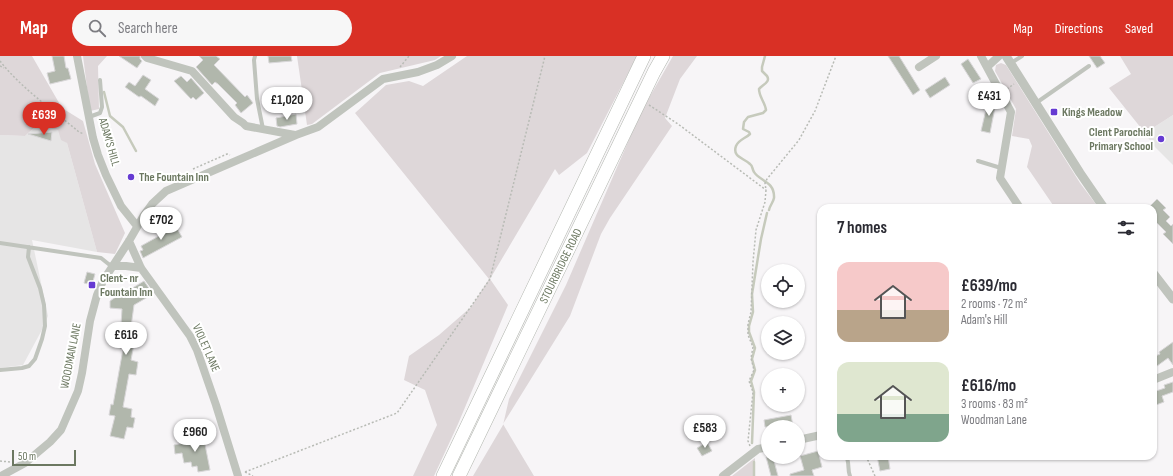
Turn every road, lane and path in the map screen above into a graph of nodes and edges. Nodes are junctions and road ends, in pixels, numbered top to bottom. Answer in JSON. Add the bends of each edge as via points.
{"nodes":[{"id":1,"x":77,"y":56,"type":"edge"},
{"id":2,"x":145,"y":56,"type":"edge"},
{"id":3,"x":255,"y":56,"type":"edge"},
{"id":4,"x":452,"y":56,"type":"edge"},
{"id":5,"x":545,"y":56,"type":"edge"},
{"id":6,"x":644,"y":56,"type":"edge"},
{"id":7,"x":663,"y":56,"type":"edge"},
{"id":8,"x":836,"y":56,"type":"edge"},
{"id":9,"x":936,"y":56,"type":"edge"},
{"id":10,"x":981,"y":56,"type":"edge"},
{"id":11,"x":999,"y":56,"type":"edge"},
{"id":12,"x":1022,"y":56,"type":"edge"},
{"id":13,"x":1008,"y":60,"type":"edge"},
{"id":14,"x":0,"y":61,"type":"edge"},
{"id":15,"x":0,"y":66,"type":"edge"},
{"id":16,"x":1089,"y":66,"type":"dead end"},
{"id":17,"x":919,"y":67,"type":"dead end"},
{"id":18,"x":988,"y":67,"type":"junction"},
{"id":19,"x":6,"y":68,"type":"junction"},
{"id":20,"x":1020,"y":79,"type":"junction"},
{"id":21,"x":100,"y":80,"type":"dead end"},
{"id":22,"x":1001,"y":93,"type":"junction"},
{"id":23,"x":646,"y":103,"type":"dead end"},
{"id":24,"x":1035,"y":103,"type":"junction"},
{"id":25,"x":89,"y":117,"type":"junction"},
{"id":26,"x":264,"y":129,"type":"junction"},
{"id":27,"x":296,"y":135,"type":"junction"},
{"id":28,"x":93,"y":138,"type":"junction"},
{"id":29,"x":978,"y":161,"type":"dead end"},
{"id":30,"x":1002,"y":168,"type":"junction"},
{"id":31,"x":766,"y":190,"type":"junction"},
{"id":32,"x":1017,"y":204,"type":"edge"},
{"id":33,"x":1101,"y":204,"type":"edge"},
{"id":34,"x":137,"y":226,"type":"junction"},
{"id":35,"x":129,"y":241,"type":"junction"},
{"id":36,"x":0,"y":243,"type":"edge"},
{"id":37,"x":29,"y":247,"type":"junction"},
{"id":38,"x":112,"y":266,"type":"junction"},
{"id":39,"x":141,"y":268,"type":"junction"},
{"id":40,"x":1157,"y":278,"type":"edge"},
{"id":41,"x":1173,"y":299,"type":"edge"},
{"id":42,"x":0,"y":370,"type":"edge"},
{"id":43,"x":1173,"y":372,"type":"edge"},
{"id":44,"x":1157,"y":378,"type":"edge"},
{"id":45,"x":817,"y":436,"type":"edge"},
{"id":46,"x":805,"y":438,"type":"edge"},
{"id":47,"x":761,"y":448,"type":"edge"},
{"id":48,"x":750,"y":455,"type":"junction"},
{"id":49,"x":848,"y":460,"type":"edge"},
{"id":50,"x":868,"y":460,"type":"edge"},
{"id":51,"x":1,"y":476,"type":"edge"},
{"id":52,"x":238,"y":476,"type":"edge"},
{"id":53,"x":254,"y":476,"type":"edge"},
{"id":54,"x":443,"y":476,"type":"edge"},
{"id":55,"x":459,"y":476,"type":"edge"},
{"id":56,"x":723,"y":476,"type":"edge"},
{"id":57,"x":850,"y":476,"type":"edge"},
{"id":58,"x":875,"y":476,"type":"edge"}],
"edges":[{"from":1,"to":25,"type":"street","name":"ADAM'S HILL"},
{"from":2,"to":26,"type":"street","via":[[192,71],[234,118],[246,126]]},
{"from":3,"to":26,"type":"lane","via":[[256,99]]},
{"from":4,"to":27,"type":"street","name":"WOODMAN LANE","via":[[418,72],[383,79],[318,127]]},
{"from":5,"to":53,"type":"path","via":[[490,279],[398,413],[245,472]]},
{"from":6,"to":54,"type":"highway","name":"STOURBRIDGE ROAD"},
{"from":7,"to":55,"type":"highway","name":"STOURBRIDGE ROAD"},
{"from":8,"to":31,"type":"path","via":[[815,111],[799,140],[767,178],[764,183]]},
{"from":9,"to":17,"type":"street"},
{"from":10,"to":18,"type":"street"},
{"from":11,"to":18,"type":"street"},
{"from":12,"to":13,"type":"lane"},
{"from":13,"to":20,"type":"street"},
{"from":14,"to":19,"type":"path"},
{"from":15,"to":19,"type":"path"},
{"from":16,"to":24,"type":"lane"},
{"from":18,"to":22,"type":"street"},
{"from":19,"to":28,"type":"path","via":[[28,91],[79,132]]},
{"from":20,"to":22,"type":"path"},
{"from":20,"to":24,"type":"street"},
{"from":21,"to":25,"type":"lane","via":[[102,107],[100,113]]},
{"from":22,"to":30,"type":"street","via":[[1011,112]]},
{"from":23,"to":31,"type":"path"},
{"from":24,"to":33,"type":"street"},
{"from":25,"to":28,"type":"street","name":"ADAM'S HILL"},
{"from":26,"to":27,"type":"street"},
{"from":27,"to":34,"type":"street","name":"WOODMAN LANE","via":[[166,191],[152,204]]},
{"from":28,"to":34,"type":"street","name":"ADAM'S HILL","via":[[106,175],[121,206]]},
{"from":29,"to":30,"type":"lane"},
{"from":30,"to":32,"type":"street","via":[[1000,178]]},
{"from":31,"to":48,"type":"path","via":[[766,202],[756,230],[748,324],[754,370],[749,381],[753,392],[748,441]]},
{"from":34,"to":35,"type":"street","name":"WOODMAN LANE"},
{"from":35,"to":38,"type":"street","name":"WOODMAN LANE"},
{"from":35,"to":39,"type":"street","name":"VIOLET LANE"},
{"from":36,"to":37,"type":"lane"},
{"from":37,"to":38,"type":"lane","via":[[101,258]]},
{"from":37,"to":42,"type":"lane","via":[[28,257],[44,305],[45,326],[42,339],[35,359],[29,366]]},
{"from":38,"to":39,"type":"street"},
{"from":38,"to":51,"type":"street","name":"WOODMAN LANE","via":[[97,295],[78,391],[62,430],[25,463]]},
{"from":39,"to":52,"type":"street","name":"VIOLET LANE","via":[[190,336],[216,405]]},
{"from":40,"to":41,"type":"street"},
{"from":43,"to":44,"type":"street"},
{"from":45,"to":46,"type":"street"},
{"from":47,"to":48,"type":"street"},
{"from":48,"to":56,"type":"street"},
{"from":49,"to":57,"type":"lane"},
{"from":50,"to":58,"type":"path"}]}
